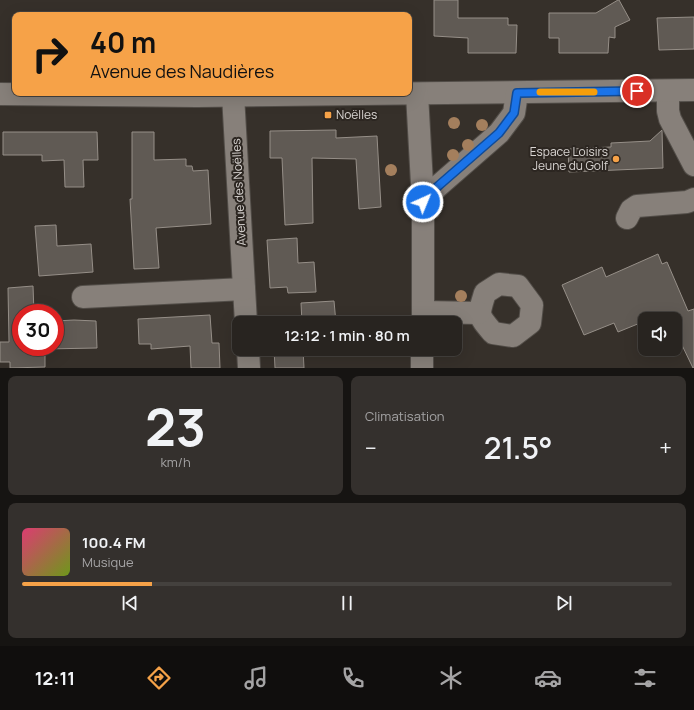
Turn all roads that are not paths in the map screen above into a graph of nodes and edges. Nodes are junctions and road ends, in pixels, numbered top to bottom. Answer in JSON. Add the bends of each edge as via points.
{"nodes":[{"id":1,"x":694,"y":90,"type":"edge"},
{"id":2,"x":668,"y":91,"type":"junction"},
{"id":3,"x":517,"y":93,"type":"junction"},
{"id":4,"x":0,"y":94,"type":"edge"},
{"id":5,"x":12,"y":94,"type":"edge"},
{"id":6,"x":412,"y":94,"type":"edge"},
{"id":7,"x":417,"y":94,"type":"junction"},
{"id":8,"x":233,"y":96,"type":"edge"},
{"id":9,"x":420,"y":148,"type":"junction"},
{"id":10,"x":694,"y":165,"type":"edge"},
{"id":11,"x":449,"y":177,"type":"junction"},
{"id":12,"x":694,"y":199,"type":"edge"},
{"id":13,"x":423,"y":202,"type":"junction"},
{"id":14,"x":627,"y":218,"type":"dead end"},
{"id":15,"x":244,"y":289,"type":"junction"},
{"id":16,"x":83,"y":297,"type":"dead end"},
{"id":17,"x":479,"y":313,"type":"dead end"},
{"id":18,"x":246,"y":316,"type":"edge"},
{"id":19,"x":423,"y":316,"type":"edge"},
{"id":20,"x":437,"y":316,"type":"edge"},
{"id":21,"x":248,"y":356,"type":"edge"},
{"id":22,"x":422,"y":356,"type":"edge"},
{"id":23,"x":249,"y":368,"type":"edge"},
{"id":24,"x":422,"y":368,"type":"edge"}],
"edges":[{"from":1,"to":2,"type":"street"},
{"from":2,"to":3,"type":"street"},
{"from":2,"to":10,"type":"street","via":[[670,119]]},
{"from":3,"to":7,"type":"street"},
{"from":3,"to":11,"type":"street","via":[[514,113],[508,123]]},
{"from":4,"to":5,"type":"street"},
{"from":6,"to":7,"type":"street"},
{"from":7,"to":9,"type":"street"},
{"from":8,"to":15,"type":"street","name":"Avenue des Noëlles"},
{"from":9,"to":11,"type":"street"},
{"from":9,"to":13,"type":"street"},
{"from":11,"to":13,"type":"street"},
{"from":12,"to":14,"type":"street","via":[[687,202],[637,206],[631,210]]},
{"from":13,"to":19,"type":"street"},
{"from":15,"to":16,"type":"street"},
{"from":15,"to":18,"type":"street","name":"Avenue des Noëlles"},
{"from":17,"to":20,"type":"street"},
{"from":21,"to":23,"type":"street"},
{"from":22,"to":24,"type":"street"}]}
